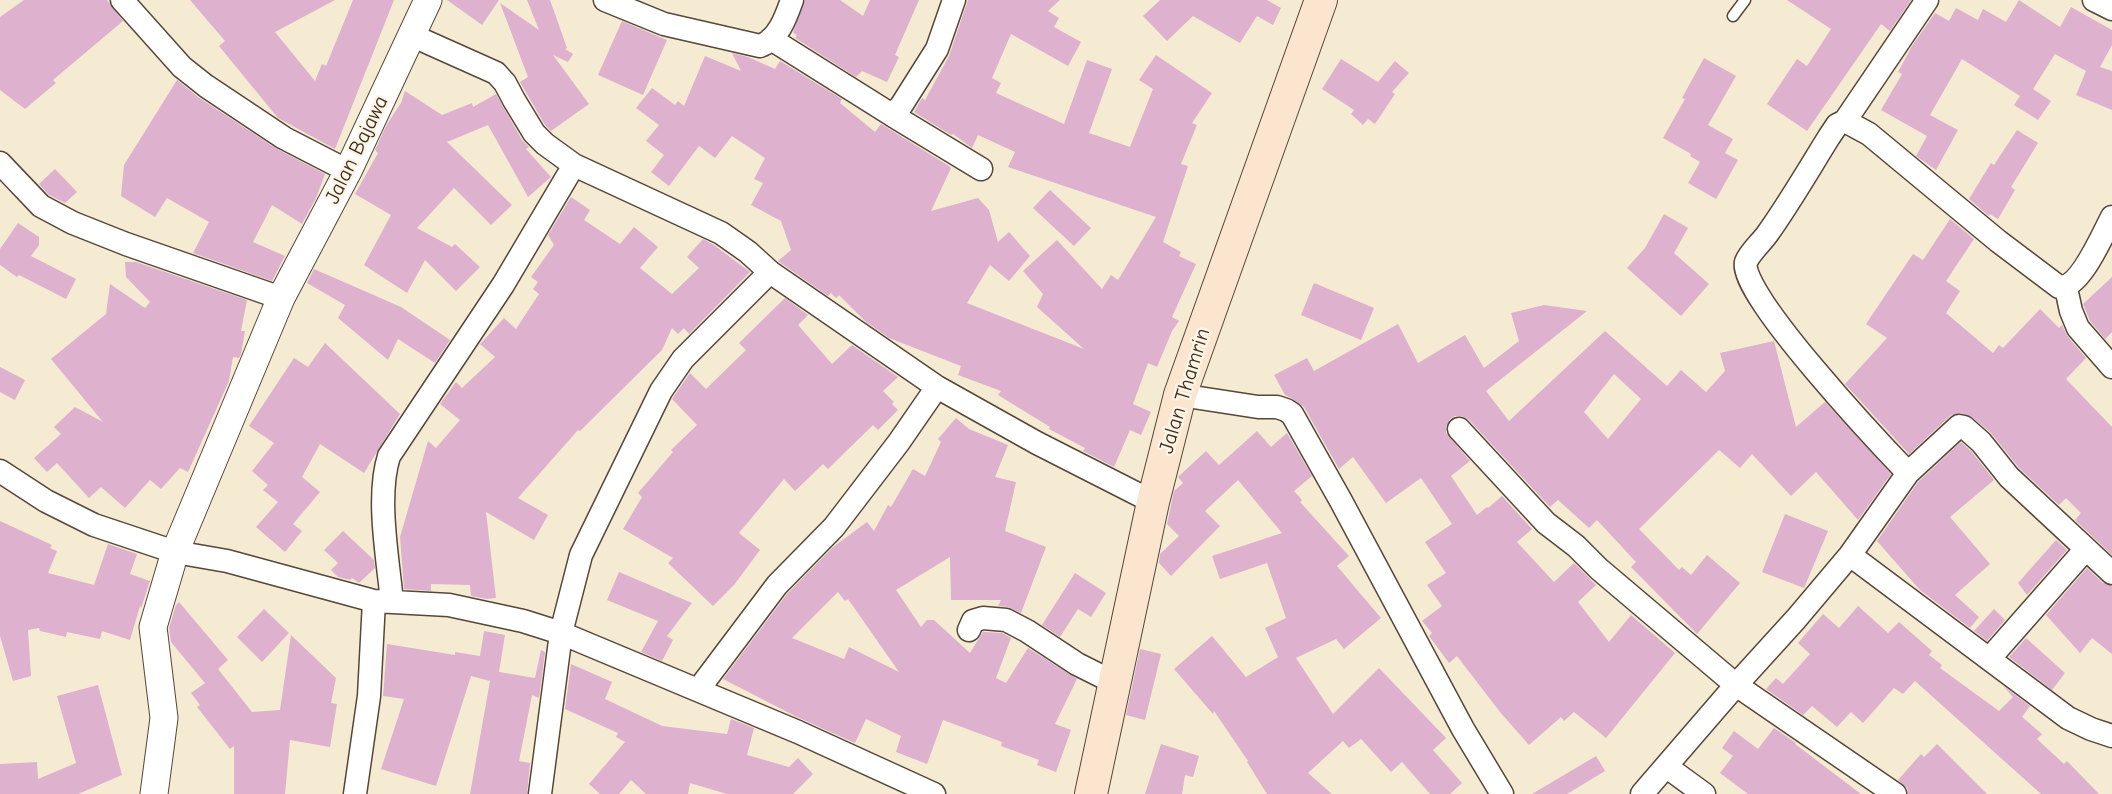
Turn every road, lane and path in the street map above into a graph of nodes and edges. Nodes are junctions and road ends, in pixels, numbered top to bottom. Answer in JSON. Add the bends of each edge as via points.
{"nodes":[{"id":1,"x":428,"y":0,"type":"edge"},
{"id":2,"x":605,"y":0,"type":"edge"},
{"id":3,"x":792,"y":0,"type":"edge"},
{"id":4,"x":954,"y":0,"type":"edge"},
{"id":5,"x":1322,"y":0,"type":"edge"},
{"id":6,"x":1745,"y":0,"type":"edge"},
{"id":7,"x":1927,"y":0,"type":"edge"},
{"id":8,"x":2094,"y":0,"type":"edge"},
{"id":9,"x":126,"y":2,"type":"edge"},
{"id":10,"x":2112,"y":9,"type":"edge"},
{"id":11,"x":1733,"y":16,"type":"dead end"},
{"id":12,"x":411,"y":35,"type":"junction"},
{"id":13,"x":771,"y":39,"type":"junction"},
{"id":14,"x":892,"y":115,"type":"junction"},
{"id":15,"x":1845,"y":121,"type":"junction"},
{"id":16,"x":0,"y":164,"type":"edge"},
{"id":17,"x":574,"y":165,"type":"junction"},
{"id":18,"x":981,"y":169,"type":"dead end"},
{"id":19,"x":348,"y":171,"type":"junction"},
{"id":20,"x":2112,"y":217,"type":"edge"},
{"id":21,"x":770,"y":272,"type":"junction"},
{"id":22,"x":2066,"y":288,"type":"junction"},
{"id":23,"x":281,"y":298,"type":"junction"},
{"id":24,"x":2112,"y":367,"type":"edge"},
{"id":25,"x":937,"y":387,"type":"junction"},
{"id":26,"x":1180,"y":395,"type":"junction"},
{"id":27,"x":1459,"y":429,"type":"dead end"},
{"id":28,"x":0,"y":471,"type":"edge"},
{"id":29,"x":1908,"y":473,"type":"junction"},
{"id":30,"x":1153,"y":502,"type":"junction"},
{"id":31,"x":2085,"y":550,"type":"junction"},
{"id":32,"x":175,"y":552,"type":"junction"},
{"id":33,"x":1850,"y":555,"type":"junction"},
{"id":34,"x":2112,"y":573,"type":"edge"},
{"id":35,"x":383,"y":601,"type":"junction"},
{"id":36,"x":969,"y":630,"type":"dead end"},
{"id":37,"x":561,"y":633,"type":"junction"},
{"id":38,"x":1989,"y":659,"type":"junction"},
{"id":39,"x":1115,"y":683,"type":"junction"},
{"id":40,"x":1736,"y":685,"type":"junction"},
{"id":41,"x":698,"y":690,"type":"junction"},
{"id":42,"x":2110,"y":734,"type":"edge"},
{"id":43,"x":1666,"y":767,"type":"junction"},
{"id":44,"x":154,"y":794,"type":"edge"},
{"id":45,"x":355,"y":794,"type":"edge"},
{"id":46,"x":540,"y":794,"type":"edge"},
{"id":47,"x":934,"y":794,"type":"edge"},
{"id":48,"x":1091,"y":794,"type":"edge"},
{"id":49,"x":1502,"y":794,"type":"edge"},
{"id":50,"x":1642,"y":794,"type":"edge"},
{"id":51,"x":1704,"y":794,"type":"edge"},
{"id":52,"x":1895,"y":794,"type":"edge"}],
"edges":[{"from":1,"to":12,"type":"street","name":"Jalan Bajawa"},
{"from":2,"to":13,"type":"street","via":[[675,27],[760,46]]},
{"from":3,"to":13,"type":"street"},
{"from":4,"to":14,"type":"street","via":[[937,49]]},
{"from":5,"to":26,"type":"main road","name":"Jalan Thamrin"},
{"from":6,"to":11,"type":"lane"},
{"from":7,"to":15,"type":"street"},
{"from":8,"to":10,"type":"street"},
{"from":9,"to":19,"type":"street","via":[[182,67],[206,86],[284,138]]},
{"from":12,"to":17,"type":"street","via":[[496,73],[534,133]]},
{"from":12,"to":19,"type":"street","name":"Jalan Bajawa"},
{"from":13,"to":14,"type":"street"},
{"from":14,"to":18,"type":"street"},
{"from":15,"to":22,"type":"street","via":[[1869,134],[1998,242],[2059,287]]},
{"from":15,"to":29,"type":"street","via":[[1828,137],[1749,257],[1746,269],[1761,301],[1775,319],[1860,423]]},
{"from":16,"to":23,"type":"street","via":[[41,206],[74,223]]},
{"from":17,"to":21,"type":"street","via":[[721,233]]},
{"from":17,"to":35,"type":"street","via":[[503,285],[389,456],[383,497]]},
{"from":19,"to":23,"type":"street","name":"Jalan Bajawa"},
{"from":20,"to":22,"type":"street","via":[[2091,257]]},
{"from":21,"to":25,"type":"street"},
{"from":21,"to":37,"type":"street","via":[[683,360],[661,391],[581,555]]},
{"from":22,"to":24,"type":"street","via":[[2078,328]]},
{"from":23,"to":32,"type":"street","name":"Jalan Bajawa"},
{"from":25,"to":30,"type":"street"},
{"from":25,"to":41,"type":"street","via":[[834,527],[777,585]]},
{"from":26,"to":30,"type":"main road","name":"Jalan Thamrin"},
{"from":26,"to":49,"type":"street","via":[[1277,407],[1292,414]]},
{"from":27,"to":40,"type":"street","via":[[1546,523]]},
{"from":28,"to":32,"type":"street","via":[[46,501],[94,525]]},
{"from":29,"to":31,"type":"street","via":[[1955,428],[1964,427],[2008,477]]},
{"from":29,"to":33,"type":"street"},
{"from":30,"to":39,"type":"main road","name":"Jalan Thamrin"},
{"from":31,"to":34,"type":"street"},
{"from":31,"to":38,"type":"street"},
{"from":32,"to":35,"type":"street"},
{"from":32,"to":44,"type":"street","name":"Jalan Bajawa","via":[[153,627],[164,718]]},
{"from":33,"to":38,"type":"street"},
{"from":33,"to":40,"type":"street"},
{"from":35,"to":37,"type":"street","via":[[449,605]]},
{"from":35,"to":45,"type":"street"},
{"from":36,"to":39,"type":"street","via":[[973,621],[983,618],[1006,620]]},
{"from":37,"to":41,"type":"street"},
{"from":37,"to":46,"type":"street"},
{"from":38,"to":42,"type":"street","via":[[2068,718]]},
{"from":39,"to":48,"type":"main road","name":"Jalan Thamrin"},
{"from":40,"to":43,"type":"street"},
{"from":40,"to":52,"type":"street"},
{"from":41,"to":47,"type":"street"},
{"from":43,"to":50,"type":"street"},
{"from":43,"to":51,"type":"street"}]}
